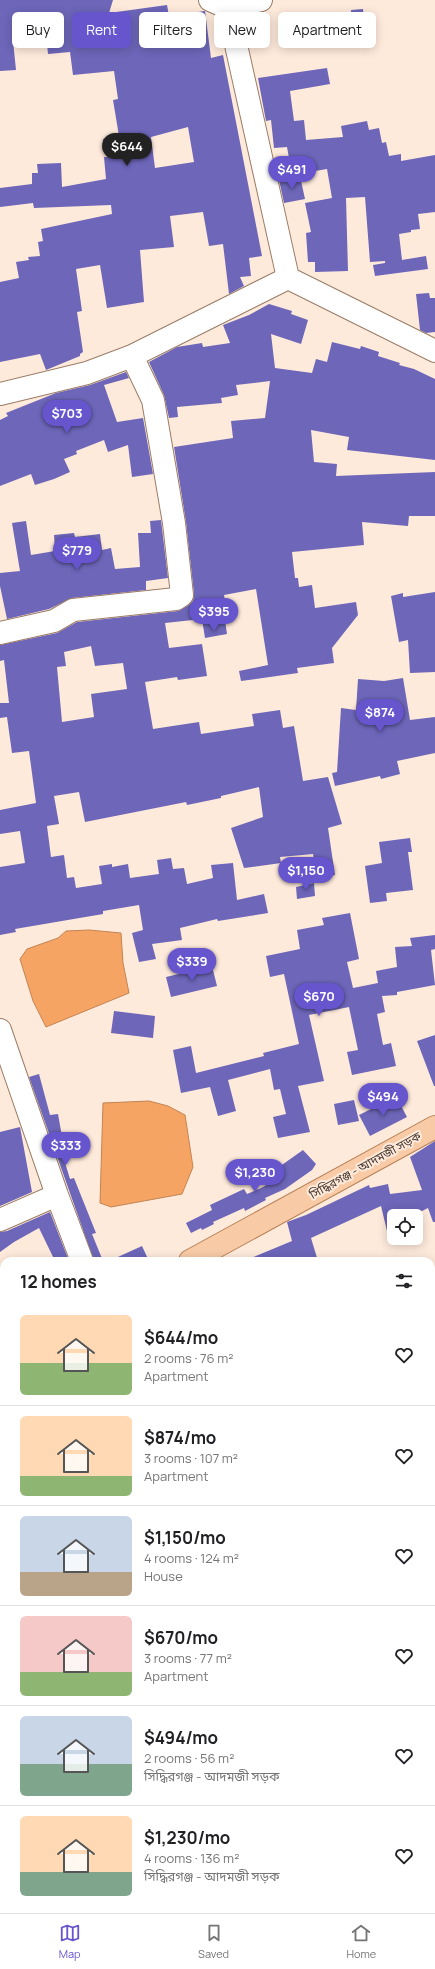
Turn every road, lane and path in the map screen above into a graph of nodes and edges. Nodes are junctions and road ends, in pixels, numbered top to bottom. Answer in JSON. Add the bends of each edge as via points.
{"nodes":[{"id":1,"x":261,"y":0,"type":"edge"},
{"id":2,"x":222,"y":3,"type":"edge"},
{"id":3,"x":288,"y":278,"type":"junction"},
{"id":4,"x":435,"y":351,"type":"edge"},
{"id":5,"x":132,"y":356,"type":"junction"},
{"id":6,"x":0,"y":394,"type":"edge"},
{"id":7,"x":0,"y":632,"type":"edge"},
{"id":8,"x":0,"y":1030,"type":"edge"},
{"id":9,"x":435,"y":1127,"type":"edge"},
{"id":10,"x":57,"y":1195,"type":"junction"},
{"id":11,"x":0,"y":1220,"type":"edge"},
{"id":12,"x":80,"y":1257,"type":"edge"},
{"id":13,"x":197,"y":1257,"type":"edge"}],
"edges":[{"from":1,"to":2,"type":"street"},
{"from":2,"to":3,"type":"street"},
{"from":3,"to":4,"type":"street"},
{"from":3,"to":5,"type":"street"},
{"from":5,"to":6,"type":"street","via":[[87,373]]},
{"from":5,"to":7,"type":"street","via":[[153,400],[174,524],[182,595],[178,598],[73,610],[54,621]]},
{"from":8,"to":10,"type":"street"},
{"from":9,"to":13,"type":"main road","name":"সিদ্ধিরগঞ্জ - আদমজী সড়ক"},
{"from":10,"to":11,"type":"street"},
{"from":10,"to":12,"type":"street"}]}
